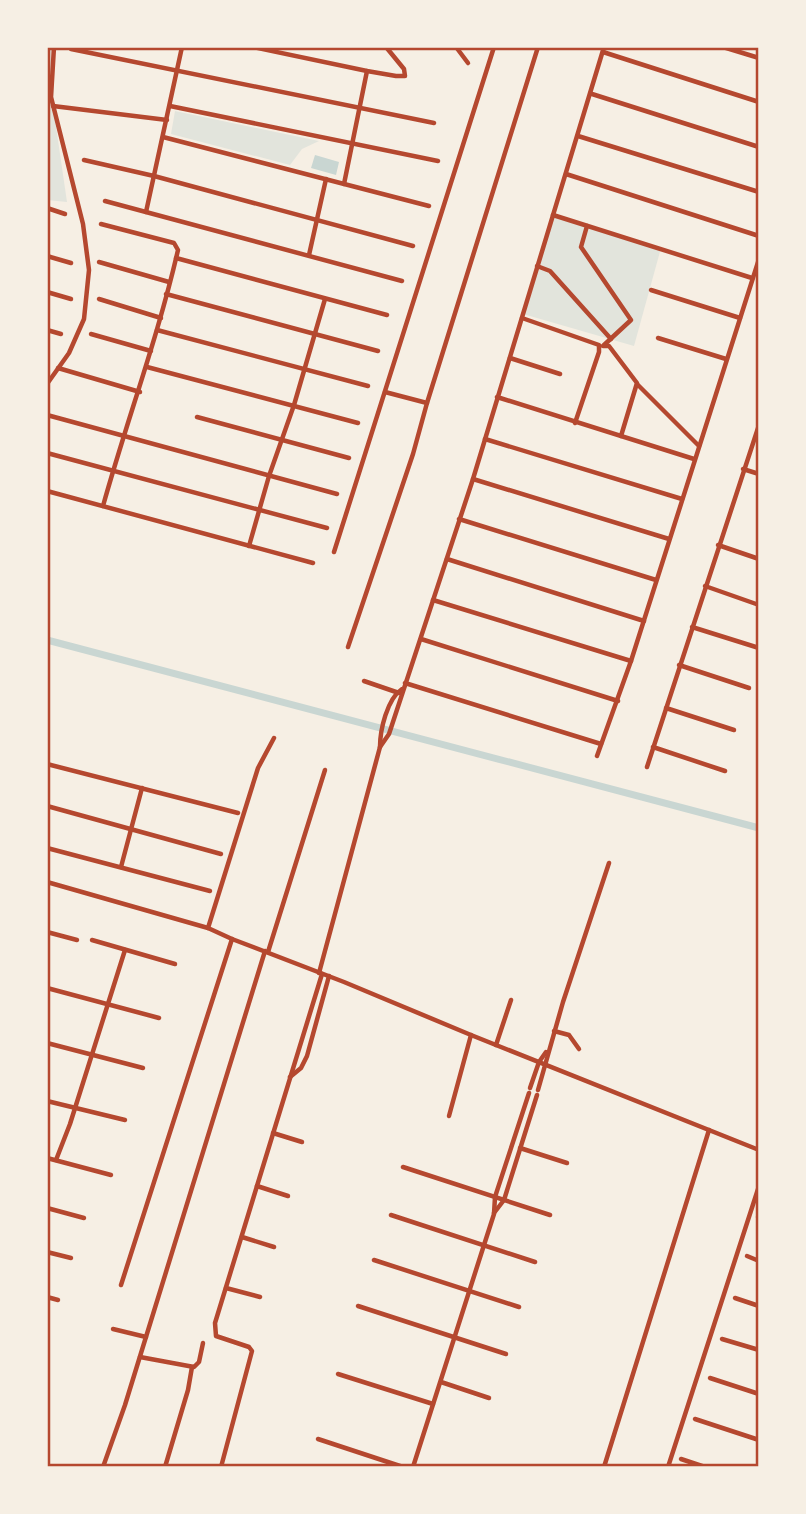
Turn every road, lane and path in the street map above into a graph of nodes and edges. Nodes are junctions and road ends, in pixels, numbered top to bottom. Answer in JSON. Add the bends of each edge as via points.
{"nodes":[{"id":1,"x":54,"y":47,"type":"edge"},
{"id":2,"x":182,"y":47,"type":"edge"},
{"id":3,"x":253,"y":47,"type":"edge"},
{"id":4,"x":386,"y":47,"type":"edge"},
{"id":5,"x":456,"y":47,"type":"edge"},
{"id":6,"x":494,"y":47,"type":"edge"},
{"id":7,"x":538,"y":47,"type":"edge"},
{"id":8,"x":723,"y":47,"type":"edge"},
{"id":9,"x":71,"y":49,"type":"edge"},
{"id":10,"x":604,"y":50,"type":"edge"},
{"id":11,"x":759,"y":58,"type":"edge"},
{"id":12,"x":468,"y":63,"type":"dead end"},
{"id":13,"x":178,"y":69,"type":"junction"},
{"id":14,"x":367,"y":71,"type":"junction"},
{"id":15,"x":592,"y":94,"type":"junction"},
{"id":16,"x":759,"y":102,"type":"edge"},
{"id":17,"x":54,"y":106,"type":"junction"},
{"id":18,"x":170,"y":106,"type":"junction"},
{"id":19,"x":359,"y":107,"type":"junction"},
{"id":20,"x":167,"y":120,"type":"junction"},
{"id":21,"x":434,"y":123,"type":"dead end"},
{"id":22,"x":578,"y":136,"type":"junction"},
{"id":23,"x":163,"y":137,"type":"junction"},
{"id":24,"x":352,"y":142,"type":"junction"},
{"id":25,"x":759,"y":147,"type":"edge"},
{"id":26,"x":84,"y":160,"type":"dead end"},
{"id":27,"x":438,"y":161,"type":"dead end"},
{"id":28,"x":566,"y":174,"type":"junction"},
{"id":29,"x":154,"y":176,"type":"junction"},
{"id":30,"x":326,"y":179,"type":"junction"},
{"id":31,"x":344,"y":184,"type":"junction"},
{"id":32,"x":759,"y":192,"type":"edge"},
{"id":33,"x":105,"y":201,"type":"dead end"},
{"id":34,"x":429,"y":206,"type":"dead end"},
{"id":35,"x":47,"y":208,"type":"edge"},
{"id":36,"x":146,"y":212,"type":"junction"},
{"id":37,"x":65,"y":214,"type":"dead end"},
{"id":38,"x":553,"y":215,"type":"junction"},
{"id":39,"x":317,"y":220,"type":"junction"},
{"id":40,"x":101,"y":224,"type":"dead end"},
{"id":41,"x":587,"y":226,"type":"junction"},
{"id":42,"x":759,"y":236,"type":"edge"},
{"id":43,"x":413,"y":246,"type":"dead end"},
{"id":44,"x":309,"y":255,"type":"junction"},
{"id":45,"x":47,"y":256,"type":"edge"},
{"id":46,"x":176,"y":258,"type":"junction"},
{"id":47,"x":759,"y":259,"type":"edge"},
{"id":48,"x":99,"y":262,"type":"dead end"},
{"id":49,"x":71,"y":263,"type":"dead end"},
{"id":50,"x":537,"y":266,"type":"junction"},
{"id":51,"x":753,"y":278,"type":"junction"},
{"id":52,"x":402,"y":281,"type":"dead end"},
{"id":53,"x":169,"y":282,"type":"junction"},
{"id":54,"x":651,"y":290,"type":"dead end"},
{"id":55,"x":47,"y":292,"type":"edge"},
{"id":56,"x":166,"y":294,"type":"junction"},
{"id":57,"x":71,"y":299,"type":"dead end"},
{"id":58,"x":99,"y":299,"type":"dead end"},
{"id":59,"x":325,"y":299,"type":"junction"},
{"id":60,"x":387,"y":315,"type":"dead end"},
{"id":61,"x":161,"y":318,"type":"junction"},
{"id":62,"x":522,"y":318,"type":"junction"},
{"id":63,"x":740,"y":318,"type":"junction"},
{"id":64,"x":47,"y":330,"type":"edge"},
{"id":65,"x":157,"y":330,"type":"junction"},
{"id":66,"x":61,"y":334,"type":"dead end"},
{"id":67,"x":92,"y":334,"type":"dead end"},
{"id":68,"x":313,"y":334,"type":"junction"},
{"id":69,"x":658,"y":338,"type":"dead end"},
{"id":70,"x":611,"y":339,"type":"junction"},
{"id":71,"x":602,"y":346,"type":"junction"},
{"id":72,"x":151,"y":351,"type":"junction"},
{"id":73,"x":378,"y":351,"type":"dead end"},
{"id":74,"x":510,"y":358,"type":"junction"},
{"id":75,"x":726,"y":359,"type":"junction"},
{"id":76,"x":147,"y":367,"type":"junction"},
{"id":77,"x":58,"y":368,"type":"junction"},
{"id":78,"x":304,"y":369,"type":"junction"},
{"id":79,"x":560,"y":374,"type":"dead end"},
{"id":80,"x":50,"y":375,"type":"edge"},
{"id":81,"x":47,"y":383,"type":"edge"},
{"id":82,"x":637,"y":383,"type":"junction"},
{"id":83,"x":368,"y":386,"type":"dead end"},
{"id":84,"x":140,"y":392,"type":"junction"},
{"id":85,"x":385,"y":392,"type":"junction"},
{"id":86,"x":497,"y":397,"type":"junction"},
{"id":87,"x":427,"y":403,"type":"junction"},
{"id":88,"x":294,"y":405,"type":"junction"},
{"id":89,"x":47,"y":415,"type":"edge"},
{"id":90,"x":197,"y":417,"type":"dead end"},
{"id":91,"x":358,"y":423,"type":"dead end"},
{"id":92,"x":575,"y":423,"type":"junction"},
{"id":93,"x":759,"y":425,"type":"edge"},
{"id":94,"x":758,"y":432,"type":"edge"},
{"id":95,"x":123,"y":436,"type":"junction"},
{"id":96,"x":621,"y":436,"type":"junction"},
{"id":97,"x":485,"y":439,"type":"junction"},
{"id":98,"x":281,"y":440,"type":"junction"},
{"id":99,"x":699,"y":446,"type":"junction"},
{"id":100,"x":47,"y":453,"type":"edge"},
{"id":101,"x":349,"y":458,"type":"dead end"},
{"id":102,"x":694,"y":459,"type":"junction"},
{"id":103,"x":743,"y":469,"type":"junction"},
{"id":104,"x":113,"y":471,"type":"junction"},
{"id":105,"x":759,"y":474,"type":"edge"},
{"id":106,"x":269,"y":476,"type":"junction"},
{"id":107,"x":473,"y":479,"type":"junction"},
{"id":108,"x":47,"y":491,"type":"edge"},
{"id":109,"x":337,"y":494,"type":"dead end"},
{"id":110,"x":682,"y":499,"type":"junction"},
{"id":111,"x":103,"y":506,"type":"junction"},
{"id":112,"x":259,"y":511,"type":"junction"},
{"id":113,"x":459,"y":519,"type":"junction"},
{"id":114,"x":327,"y":528,"type":"dead end"},
{"id":115,"x":669,"y":539,"type":"junction"},
{"id":116,"x":718,"y":545,"type":"junction"},
{"id":117,"x":249,"y":546,"type":"junction"},
{"id":118,"x":334,"y":552,"type":"dead end"},
{"id":119,"x":447,"y":559,"type":"junction"},
{"id":120,"x":759,"y":559,"type":"edge"},
{"id":121,"x":313,"y":563,"type":"dead end"},
{"id":122,"x":656,"y":580,"type":"junction"},
{"id":123,"x":705,"y":586,"type":"junction"},
{"id":124,"x":433,"y":600,"type":"junction"},
{"id":125,"x":759,"y":604,"type":"edge"},
{"id":126,"x":644,"y":621,"type":"junction"},
{"id":127,"x":692,"y":627,"type":"junction"},
{"id":128,"x":421,"y":639,"type":"junction"},
{"id":129,"x":348,"y":648,"type":"dead end"},
{"id":130,"x":759,"y":648,"type":"edge"},
{"id":131,"x":631,"y":662,"type":"junction"},
{"id":132,"x":679,"y":665,"type":"junction"},
{"id":133,"x":364,"y":681,"type":"dead end"},
{"id":134,"x":749,"y":688,"type":"dead end"},
{"id":135,"x":401,"y":690,"type":"junction"},
{"id":136,"x":618,"y":701,"type":"junction"},
{"id":137,"x":666,"y":708,"type":"junction"},
{"id":138,"x":734,"y":730,"type":"dead end"},
{"id":139,"x":274,"y":738,"type":"dead end"},
{"id":140,"x":601,"y":744,"type":"junction"},
{"id":141,"x":380,"y":747,"type":"junction"},
{"id":142,"x":653,"y":747,"type":"junction"},
{"id":143,"x":597,"y":756,"type":"dead end"},
{"id":144,"x":47,"y":764,"type":"edge"},
{"id":145,"x":647,"y":767,"type":"dead end"},
{"id":146,"x":325,"y":770,"type":"dead end"},
{"id":147,"x":725,"y":771,"type":"dead end"},
{"id":148,"x":142,"y":788,"type":"junction"},
{"id":149,"x":47,"y":806,"type":"edge"},
{"id":150,"x":238,"y":813,"type":"dead end"},
{"id":151,"x":131,"y":828,"type":"junction"},
{"id":152,"x":47,"y":848,"type":"edge"},
{"id":153,"x":222,"y":854,"type":"dead end"},
{"id":154,"x":609,"y":863,"type":"dead end"},
{"id":155,"x":121,"y":867,"type":"junction"},
{"id":156,"x":47,"y":882,"type":"edge"},
{"id":157,"x":210,"y":891,"type":"dead end"},
{"id":158,"x":208,"y":928,"type":"junction"},
{"id":159,"x":47,"y":932,"type":"edge"},
{"id":160,"x":232,"y":939,"type":"junction"},
{"id":161,"x":77,"y":940,"type":"dead end"},
{"id":162,"x":92,"y":940,"type":"dead end"},
{"id":163,"x":125,"y":950,"type":"junction"},
{"id":164,"x":267,"y":952,"type":"junction"},
{"id":165,"x":175,"y":964,"type":"dead end"},
{"id":166,"x":320,"y":973,"type":"junction"},
{"id":167,"x":328,"y":976,"type":"junction"},
{"id":168,"x":47,"y":988,"type":"edge"},
{"id":169,"x":511,"y":1000,"type":"dead end"},
{"id":170,"x":107,"y":1004,"type":"junction"},
{"id":171,"x":159,"y":1018,"type":"dead end"},
{"id":172,"x":554,"y":1031,"type":"junction"},
{"id":173,"x":471,"y":1035,"type":"junction"},
{"id":174,"x":47,"y":1043,"type":"edge"},
{"id":175,"x":496,"y":1045,"type":"junction"},
{"id":176,"x":549,"y":1048,"type":"junction"},
{"id":177,"x":579,"y":1048,"type":"dead end"},
{"id":178,"x":90,"y":1054,"type":"junction"},
{"id":179,"x":539,"y":1062,"type":"junction"},
{"id":180,"x":546,"y":1065,"type":"junction"},
{"id":181,"x":143,"y":1068,"type":"dead end"},
{"id":182,"x":289,"y":1078,"type":"junction"},
{"id":183,"x":47,"y":1101,"type":"edge"},
{"id":184,"x":75,"y":1108,"type":"junction"},
{"id":185,"x":449,"y":1116,"type":"dead end"},
{"id":186,"x":125,"y":1120,"type":"dead end"},
{"id":187,"x":709,"y":1130,"type":"junction"},
{"id":188,"x":272,"y":1133,"type":"junction"},
{"id":189,"x":302,"y":1142,"type":"dead end"},
{"id":190,"x":520,"y":1148,"type":"junction"},
{"id":191,"x":759,"y":1150,"type":"edge"},
{"id":192,"x":47,"y":1158,"type":"edge"},
{"id":193,"x":56,"y":1160,"type":"junction"},
{"id":194,"x":567,"y":1163,"type":"dead end"},
{"id":195,"x":403,"y":1167,"type":"dead end"},
{"id":196,"x":111,"y":1175,"type":"dead end"},
{"id":197,"x":257,"y":1186,"type":"junction"},
{"id":198,"x":759,"y":1186,"type":"edge"},
{"id":199,"x":288,"y":1196,"type":"dead end"},
{"id":200,"x":495,"y":1197,"type":"junction"},
{"id":201,"x":504,"y":1200,"type":"junction"},
{"id":202,"x":47,"y":1208,"type":"edge"},
{"id":203,"x":494,"y":1214,"type":"junction"},
{"id":204,"x":391,"y":1215,"type":"dead end"},
{"id":205,"x":550,"y":1215,"type":"dead end"},
{"id":206,"x":84,"y":1217,"type":"dead end"},
{"id":207,"x":242,"y":1237,"type":"junction"},
{"id":208,"x":484,"y":1245,"type":"junction"},
{"id":209,"x":274,"y":1247,"type":"dead end"},
{"id":210,"x":47,"y":1252,"type":"edge"},
{"id":211,"x":747,"y":1256,"type":"dead end"},
{"id":212,"x":71,"y":1258,"type":"dead end"},
{"id":213,"x":373,"y":1260,"type":"dead end"},
{"id":214,"x":759,"y":1261,"type":"edge"},
{"id":215,"x":535,"y":1262,"type":"dead end"},
{"id":216,"x":121,"y":1285,"type":"dead end"},
{"id":217,"x":226,"y":1287,"type":"junction"},
{"id":218,"x":469,"y":1291,"type":"junction"},
{"id":219,"x":47,"y":1297,"type":"edge"},
{"id":220,"x":260,"y":1297,"type":"dead end"},
{"id":221,"x":735,"y":1298,"type":"dead end"},
{"id":222,"x":58,"y":1300,"type":"dead end"},
{"id":223,"x":759,"y":1306,"type":"edge"},
{"id":224,"x":358,"y":1307,"type":"dead end"},
{"id":225,"x":519,"y":1307,"type":"dead end"},
{"id":226,"x":113,"y":1329,"type":"dead end"},
{"id":227,"x":146,"y":1337,"type":"junction"},
{"id":228,"x":455,"y":1338,"type":"junction"},
{"id":229,"x":722,"y":1339,"type":"dead end"},
{"id":230,"x":203,"y":1343,"type":"dead end"},
{"id":231,"x":759,"y":1350,"type":"edge"},
{"id":232,"x":506,"y":1354,"type":"dead end"},
{"id":233,"x":140,"y":1357,"type":"junction"},
{"id":234,"x":192,"y":1367,"type":"junction"},
{"id":235,"x":338,"y":1374,"type":"dead end"},
{"id":236,"x":710,"y":1378,"type":"dead end"},
{"id":237,"x":441,"y":1382,"type":"junction"},
{"id":238,"x":759,"y":1394,"type":"edge"},
{"id":239,"x":489,"y":1398,"type":"dead end"},
{"id":240,"x":433,"y":1404,"type":"junction"},
{"id":241,"x":695,"y":1419,"type":"dead end"},
{"id":242,"x":318,"y":1439,"type":"dead end"},
{"id":243,"x":759,"y":1440,"type":"edge"},
{"id":244,"x":681,"y":1459,"type":"dead end"},
{"id":245,"x":103,"y":1467,"type":"edge"},
{"id":246,"x":165,"y":1467,"type":"edge"},
{"id":247,"x":220,"y":1467,"type":"edge"},
{"id":248,"x":403,"y":1467,"type":"edge"},
{"id":249,"x":413,"y":1467,"type":"edge"},
{"id":250,"x":604,"y":1467,"type":"edge"},
{"id":251,"x":668,"y":1467,"type":"edge"},
{"id":252,"x":705,"y":1467,"type":"edge"}],
"edges":[{"from":1,"to":17,"type":"street"},
{"from":2,"to":13,"type":"street"},
{"from":3,"to":14,"type":"street"},
{"from":4,"to":14,"type":"street","via":[[405,76]]},
{"from":5,"to":12,"type":"street"},
{"from":6,"to":85,"type":"street"},
{"from":7,"to":87,"type":"street"},
{"from":8,"to":11,"type":"street"},
{"from":9,"to":13,"type":"street"},
{"from":10,"to":15,"type":"street"},
{"from":10,"to":16,"type":"street"},
{"from":13,"to":18,"type":"street"},
{"from":13,"to":19,"type":"street"},
{"from":14,"to":19,"type":"street"},
{"from":15,"to":22,"type":"street"},
{"from":15,"to":25,"type":"street"},
{"from":17,"to":20,"type":"street"},
{"from":17,"to":77,"type":"street","via":[[83,224],[89,270],[83,319]]},
{"from":18,"to":20,"type":"street"},
{"from":18,"to":24,"type":"street"},
{"from":19,"to":21,"type":"street"},
{"from":19,"to":24,"type":"street"},
{"from":20,"to":23,"type":"street"},
{"from":22,"to":28,"type":"street"},
{"from":22,"to":32,"type":"street"},
{"from":23,"to":29,"type":"street"},
{"from":23,"to":30,"type":"street"},
{"from":24,"to":27,"type":"street"},
{"from":24,"to":31,"type":"street"},
{"from":26,"to":29,"type":"street"},
{"from":28,"to":38,"type":"street"},
{"from":28,"to":42,"type":"street"},
{"from":29,"to":36,"type":"street"},
{"from":29,"to":39,"type":"street"},
{"from":30,"to":31,"type":"street"},
{"from":30,"to":39,"type":"street"},
{"from":31,"to":34,"type":"street"},
{"from":33,"to":36,"type":"street"},
{"from":35,"to":37,"type":"street"},
{"from":36,"to":44,"type":"street"},
{"from":38,"to":41,"type":"street"},
{"from":38,"to":50,"type":"street"},
{"from":39,"to":43,"type":"street"},
{"from":39,"to":44,"type":"street"},
{"from":40,"to":46,"type":"street","via":[[174,243]]},
{"from":41,"to":51,"type":"street"},
{"from":41,"to":70,"type":"street","via":[[581,247],[631,320]]},
{"from":44,"to":52,"type":"street"},
{"from":45,"to":49,"type":"street"},
{"from":46,"to":53,"type":"street"},
{"from":46,"to":59,"type":"street"},
{"from":47,"to":51,"type":"street"},
{"from":48,"to":53,"type":"street"},
{"from":50,"to":62,"type":"street"},
{"from":50,"to":70,"type":"street","via":[[550,271]]},
{"from":51,"to":63,"type":"street"},
{"from":53,"to":56,"type":"street"},
{"from":54,"to":63,"type":"street"},
{"from":55,"to":57,"type":"street"},
{"from":56,"to":61,"type":"street"},
{"from":56,"to":68,"type":"street"},
{"from":58,"to":61,"type":"street"},
{"from":59,"to":60,"type":"street"},
{"from":59,"to":68,"type":"street"},
{"from":61,"to":65,"type":"street"},
{"from":62,"to":71,"type":"street"},
{"from":62,"to":74,"type":"street"},
{"from":63,"to":75,"type":"street"},
{"from":64,"to":66,"type":"street"},
{"from":65,"to":72,"type":"street"},
{"from":65,"to":78,"type":"street"},
{"from":67,"to":72,"type":"street"},
{"from":68,"to":73,"type":"street"},
{"from":68,"to":78,"type":"street"},
{"from":69,"to":75,"type":"street"},
{"from":70,"to":71,"type":"street"},
{"from":71,"to":82,"type":"street","via":[[609,346]]},
{"from":71,"to":92,"type":"street"},
{"from":72,"to":76,"type":"street"},
{"from":74,"to":79,"type":"street"},
{"from":74,"to":86,"type":"street"},
{"from":75,"to":99,"type":"street"},
{"from":76,"to":84,"type":"street"},
{"from":76,"to":88,"type":"street"},
{"from":77,"to":80,"type":"street"},
{"from":77,"to":84,"type":"street"},
{"from":78,"to":83,"type":"street"},
{"from":78,"to":88,"type":"street"},
{"from":80,"to":81,"type":"street"},
{"from":82,"to":96,"type":"street"},
{"from":82,"to":99,"type":"street"},
{"from":84,"to":95,"type":"street"},
{"from":85,"to":87,"type":"street"},
{"from":85,"to":118,"type":"street"},
{"from":86,"to":92,"type":"street"},
{"from":86,"to":97,"type":"street"},
{"from":87,"to":129,"type":"street"},
{"from":88,"to":91,"type":"street"},
{"from":88,"to":98,"type":"street"},
{"from":89,"to":95,"type":"street"},
{"from":90,"to":98,"type":"street"},
{"from":92,"to":96,"type":"street"},
{"from":93,"to":94,"type":"street"},
{"from":94,"to":103,"type":"street"},
{"from":95,"to":104,"type":"street"},
{"from":95,"to":106,"type":"street"},
{"from":96,"to":102,"type":"street"},
{"from":97,"to":107,"type":"street"},
{"from":97,"to":110,"type":"street"},
{"from":98,"to":101,"type":"street"},
{"from":98,"to":106,"type":"street"},
{"from":99,"to":102,"type":"street"},
{"from":100,"to":104,"type":"street"},
{"from":102,"to":110,"type":"street"},
{"from":103,"to":105,"type":"street"},
{"from":103,"to":116,"type":"street"},
{"from":104,"to":111,"type":"street"},
{"from":104,"to":112,"type":"street"},
{"from":106,"to":109,"type":"street"},
{"from":106,"to":112,"type":"street"},
{"from":107,"to":113,"type":"street"},
{"from":107,"to":115,"type":"street"},
{"from":108,"to":111,"type":"street"},
{"from":110,"to":115,"type":"street"},
{"from":111,"to":117,"type":"street"},
{"from":112,"to":114,"type":"street"},
{"from":112,"to":117,"type":"street"},
{"from":113,"to":119,"type":"street"},
{"from":113,"to":122,"type":"street"},
{"from":115,"to":122,"type":"street"},
{"from":116,"to":120,"type":"street"},
{"from":116,"to":123,"type":"street"},
{"from":117,"to":121,"type":"street"},
{"from":119,"to":124,"type":"street"},
{"from":119,"to":126,"type":"street"},
{"from":122,"to":126,"type":"street"},
{"from":123,"to":125,"type":"street"},
{"from":123,"to":127,"type":"street"},
{"from":124,"to":128,"type":"street"},
{"from":124,"to":131,"type":"street"},
{"from":126,"to":131,"type":"street"},
{"from":127,"to":130,"type":"street"},
{"from":127,"to":132,"type":"street"},
{"from":128,"to":135,"type":"street"},
{"from":128,"to":136,"type":"street"},
{"from":131,"to":136,"type":"street"},
{"from":132,"to":134,"type":"street"},
{"from":132,"to":137,"type":"street"},
{"from":133,"to":135,"type":"street"},
{"from":135,"to":140,"type":"street"},
{"from":135,"to":141,"type":"street","via":[[387,717]]},
{"from":135,"to":141,"type":"street","via":[[389,734]]},
{"from":136,"to":140,"type":"street"},
{"from":137,"to":138,"type":"street"},
{"from":137,"to":142,"type":"street"},
{"from":139,"to":158,"type":"street","via":[[258,768]]},
{"from":140,"to":143,"type":"street"},
{"from":141,"to":166,"type":"street"},
{"from":142,"to":145,"type":"street"},
{"from":142,"to":147,"type":"street"},
{"from":144,"to":148,"type":"street"},
{"from":146,"to":164,"type":"street"},
{"from":148,"to":150,"type":"street"},
{"from":148,"to":151,"type":"street"},
{"from":149,"to":151,"type":"street"},
{"from":151,"to":153,"type":"street"},
{"from":151,"to":155,"type":"street"},
{"from":152,"to":155,"type":"street"},
{"from":154,"to":172,"type":"street"},
{"from":155,"to":157,"type":"street"},
{"from":156,"to":158,"type":"street"},
{"from":158,"to":160,"type":"street"},
{"from":159,"to":161,"type":"street"},
{"from":160,"to":164,"type":"street"},
{"from":160,"to":216,"type":"street"},
{"from":162,"to":163,"type":"street"},
{"from":163,"to":165,"type":"street"},
{"from":163,"to":170,"type":"street"},
{"from":164,"to":166,"type":"street"},
{"from":164,"to":227,"type":"street"},
{"from":166,"to":167,"type":"street"},
{"from":166,"to":182,"type":"street"},
{"from":167,"to":173,"type":"street"},
{"from":167,"to":182,"type":"street","via":[[307,1056]]},
{"from":168,"to":170,"type":"street"},
{"from":169,"to":175,"type":"street"},
{"from":170,"to":171,"type":"street"},
{"from":170,"to":178,"type":"street"},
{"from":172,"to":176,"type":"street"},
{"from":172,"to":177,"type":"street","via":[[569,1035]]},
{"from":173,"to":175,"type":"street"},
{"from":173,"to":185,"type":"street"},
{"from":174,"to":178,"type":"street"},
{"from":175,"to":179,"type":"street"},
{"from":176,"to":179,"type":"street"},
{"from":176,"to":180,"type":"street"},
{"from":178,"to":181,"type":"street"},
{"from":178,"to":184,"type":"street"},
{"from":179,"to":180,"type":"street"},
{"from":179,"to":200,"type":"street"},
{"from":180,"to":187,"type":"street"},
{"from":180,"to":190,"type":"street"},
{"from":182,"to":188,"type":"street"},
{"from":183,"to":184,"type":"street"},
{"from":184,"to":186,"type":"street"},
{"from":184,"to":193,"type":"street"},
{"from":187,"to":191,"type":"street"},
{"from":187,"to":250,"type":"street"},
{"from":188,"to":189,"type":"street"},
{"from":188,"to":197,"type":"street"},
{"from":190,"to":194,"type":"street"},
{"from":190,"to":201,"type":"street"},
{"from":192,"to":193,"type":"street"},
{"from":193,"to":196,"type":"street"},
{"from":195,"to":200,"type":"street"},
{"from":197,"to":199,"type":"street"},
{"from":197,"to":207,"type":"street"},
{"from":198,"to":251,"type":"street"},
{"from":200,"to":201,"type":"street"},
{"from":200,"to":203,"type":"street"},
{"from":201,"to":203,"type":"street"},
{"from":201,"to":205,"type":"street"},
{"from":202,"to":206,"type":"street"},
{"from":203,"to":208,"type":"street"},
{"from":204,"to":208,"type":"street"},
{"from":207,"to":209,"type":"street"},
{"from":207,"to":217,"type":"street"},
{"from":208,"to":215,"type":"street"},
{"from":208,"to":218,"type":"street"},
{"from":210,"to":212,"type":"street"},
{"from":211,"to":214,"type":"street"},
{"from":213,"to":218,"type":"street"},
{"from":217,"to":220,"type":"street"},
{"from":217,"to":247,"type":"street","via":[[215,1323],[216,1336],[252,1351]]},
{"from":218,"to":225,"type":"street"},
{"from":218,"to":228,"type":"street"},
{"from":219,"to":222,"type":"street"},
{"from":221,"to":223,"type":"street"},
{"from":224,"to":228,"type":"street"},
{"from":226,"to":227,"type":"street"},
{"from":227,"to":233,"type":"street"},
{"from":228,"to":232,"type":"street"},
{"from":228,"to":237,"type":"street"},
{"from":229,"to":231,"type":"street"},
{"from":230,"to":234,"type":"street","via":[[199,1362]]},
{"from":233,"to":234,"type":"street"},
{"from":233,"to":245,"type":"street"},
{"from":234,"to":246,"type":"street"},
{"from":235,"to":240,"type":"street"},
{"from":236,"to":238,"type":"street"},
{"from":237,"to":239,"type":"street"},
{"from":237,"to":240,"type":"street"},
{"from":240,"to":249,"type":"street"},
{"from":241,"to":243,"type":"street"},
{"from":242,"to":248,"type":"street"},
{"from":244,"to":252,"type":"street"}]}
